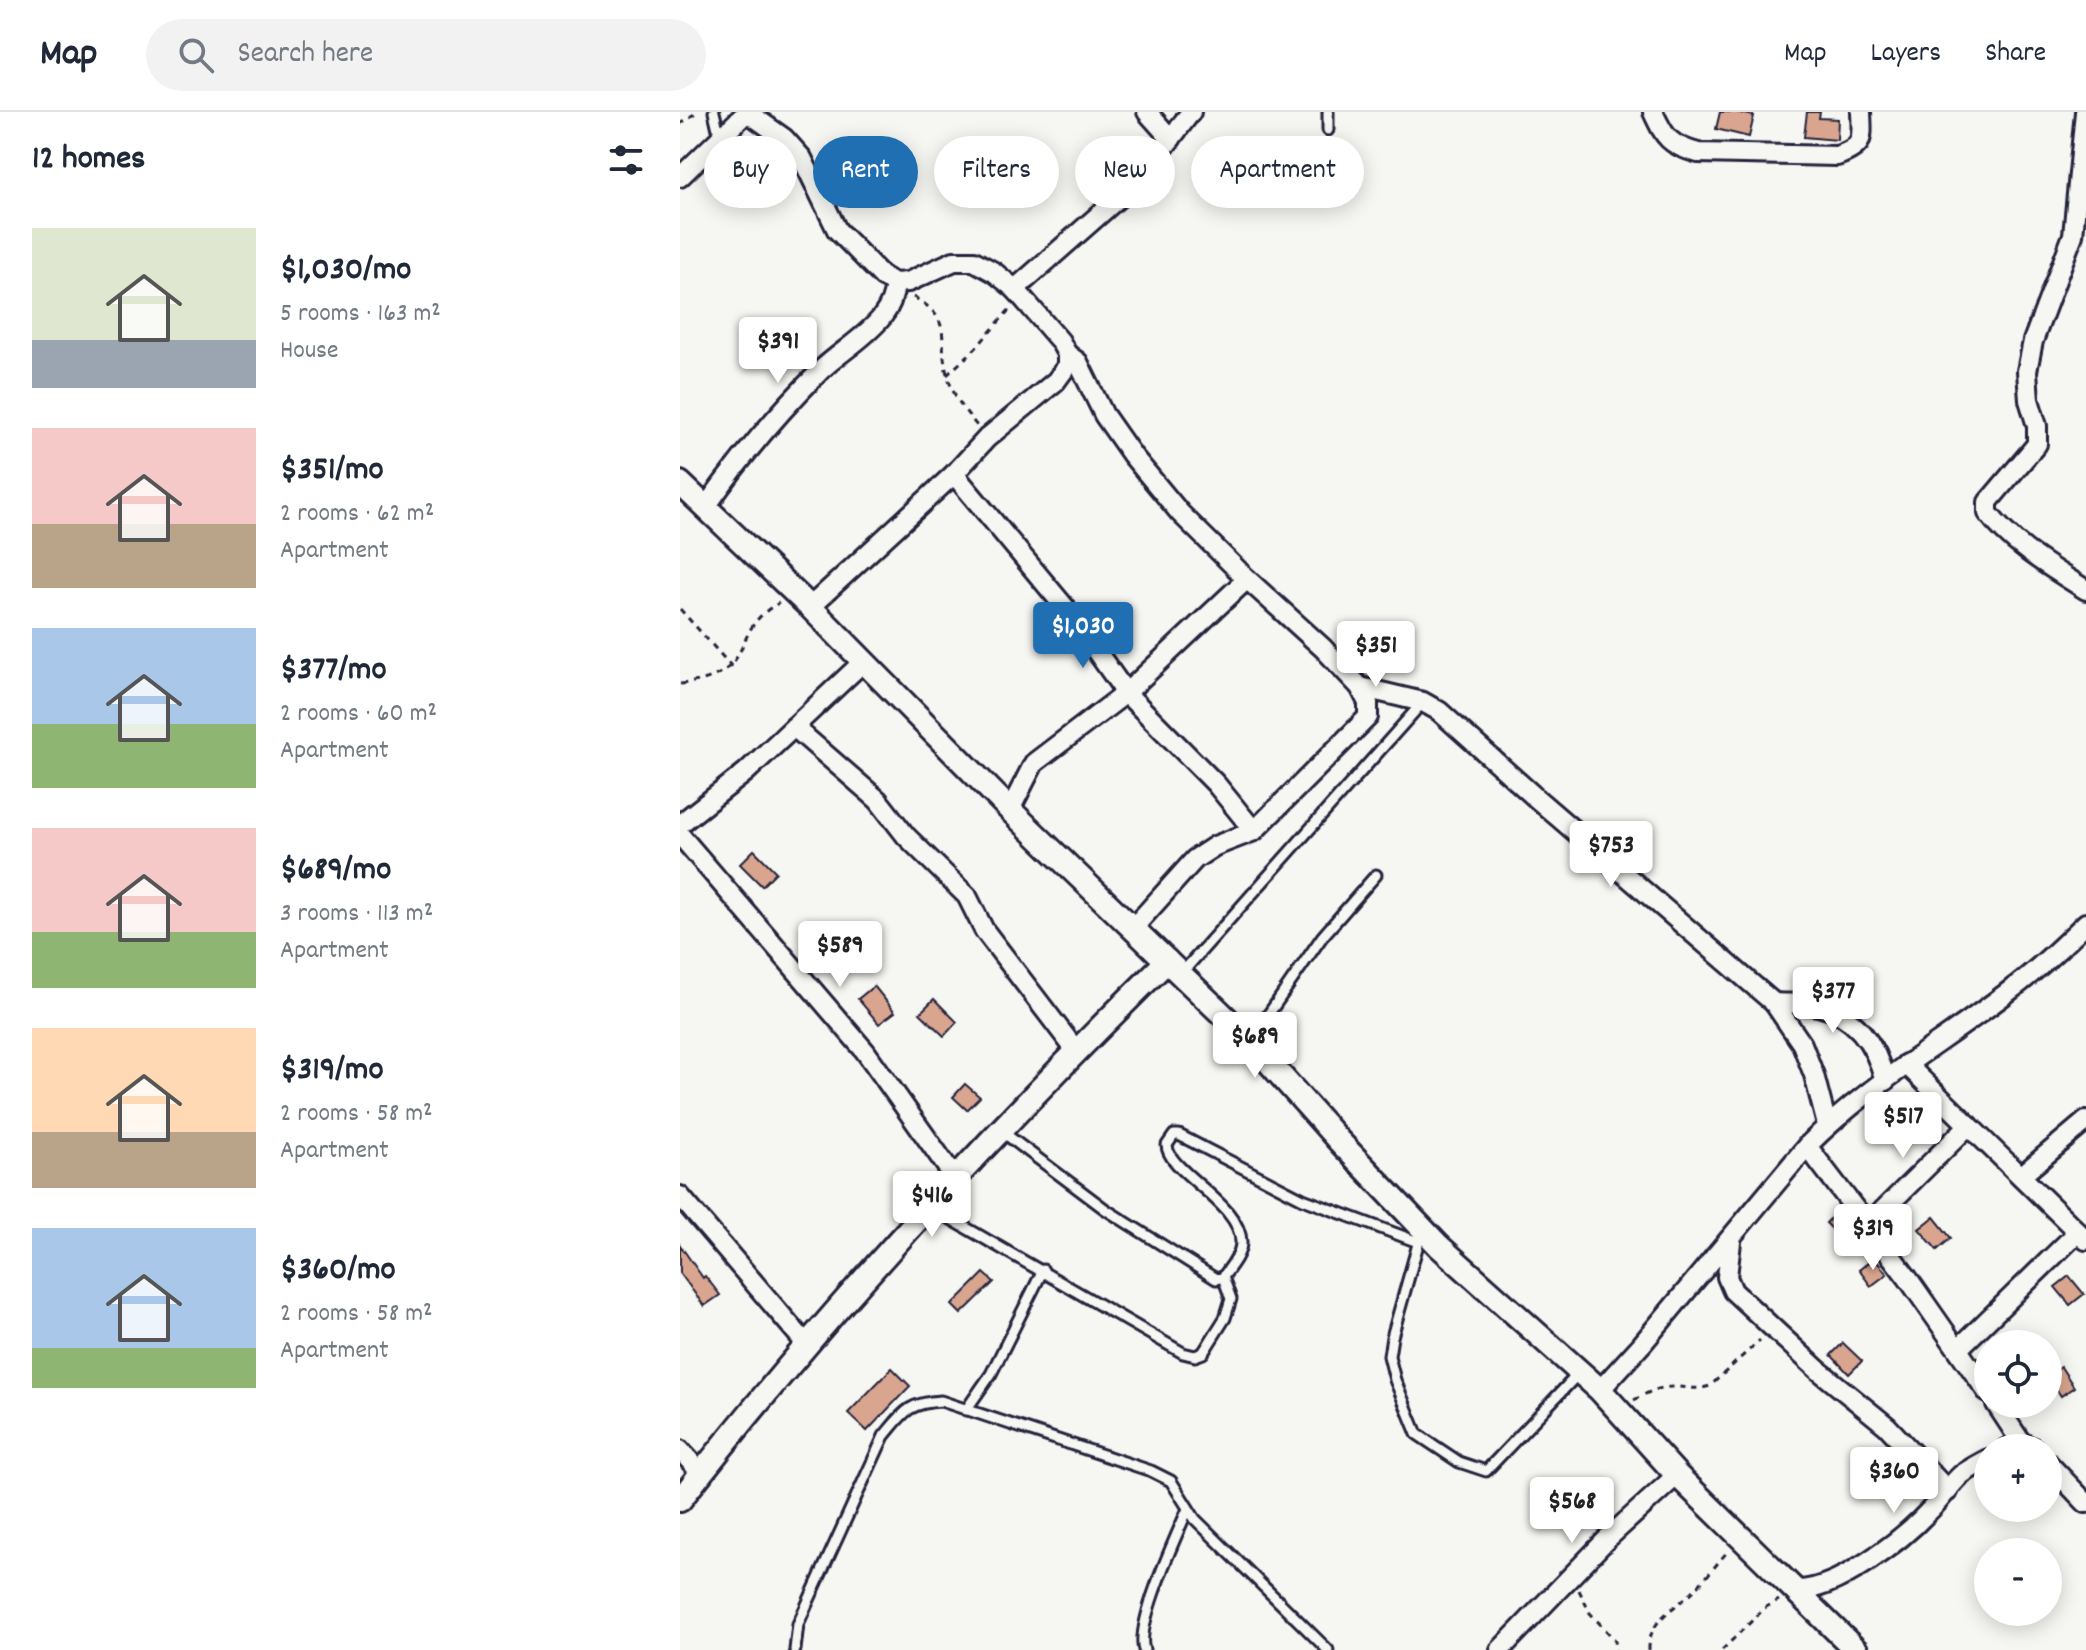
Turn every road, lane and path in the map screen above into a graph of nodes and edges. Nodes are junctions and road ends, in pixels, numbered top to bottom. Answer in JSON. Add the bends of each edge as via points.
{"nodes":[{"id":1,"x":697,"y":112,"type":"edge"},
{"id":2,"x":714,"y":112,"type":"edge"},
{"id":3,"x":747,"y":112,"type":"edge"},
{"id":4,"x":1147,"y":112,"type":"edge"},
{"id":5,"x":1191,"y":112,"type":"edge"},
{"id":6,"x":1328,"y":112,"type":"edge"},
{"id":7,"x":1653,"y":112,"type":"edge"},
{"id":8,"x":1861,"y":112,"type":"edge"},
{"id":9,"x":2085,"y":112,"type":"edge"},
{"id":10,"x":680,"y":124,"type":"edge"},
{"id":11,"x":1328,"y":130,"type":"dead end"},
{"id":12,"x":720,"y":136,"type":"edge"},
{"id":13,"x":722,"y":136,"type":"edge"},
{"id":14,"x":1168,"y":136,"type":"edge"},
{"id":15,"x":1173,"y":136,"type":"edge"},
{"id":16,"x":704,"y":154,"type":"edge"},
{"id":17,"x":680,"y":177,"type":"edge"},
{"id":18,"x":1109,"y":208,"type":"edge"},
{"id":19,"x":894,"y":287,"type":"junction"},
{"id":20,"x":1018,"y":292,"type":"junction"},
{"id":21,"x":1067,"y":354,"type":"junction"},
{"id":22,"x":947,"y":375,"type":"junction"},
{"id":23,"x":987,"y":438,"type":"junction"},
{"id":24,"x":954,"y":474,"type":"junction"},
{"id":25,"x":680,"y":483,"type":"edge"},
{"id":26,"x":705,"y":508,"type":"junction"},
{"id":27,"x":1247,"y":579,"type":"junction"},
{"id":28,"x":2086,"y":590,"type":"edge"},
{"id":29,"x":803,"y":600,"type":"junction"},
{"id":30,"x":680,"y":609,"type":"edge"},
{"id":31,"x":863,"y":662,"type":"junction"},
{"id":32,"x":732,"y":667,"type":"junction"},
{"id":33,"x":680,"y":684,"type":"edge"},
{"id":34,"x":1360,"y":687,"type":"junction"},
{"id":35,"x":1126,"y":693,"type":"junction"},
{"id":36,"x":1404,"y":698,"type":"junction"},
{"id":37,"x":1423,"y":702,"type":"junction"},
{"id":38,"x":1368,"y":717,"type":"junction"},
{"id":39,"x":794,"y":727,"type":"junction"},
{"id":40,"x":1010,"y":810,"type":"junction"},
{"id":41,"x":680,"y":824,"type":"edge"},
{"id":42,"x":1254,"y":831,"type":"junction"},
{"id":43,"x":680,"y":835,"type":"edge"},
{"id":44,"x":1376,"y":875,"type":"dead end"},
{"id":45,"x":2086,"y":923,"type":"edge"},
{"id":46,"x":1133,"y":928,"type":"junction"},
{"id":47,"x":1174,"y":968,"type":"junction"},
{"id":48,"x":1774,"y":1003,"type":"junction"},
{"id":49,"x":1250,"y":1041,"type":"junction"},
{"id":50,"x":1077,"y":1052,"type":"junction"},
{"id":51,"x":1906,"y":1064,"type":"junction"},
{"id":52,"x":1885,"y":1081,"type":"junction"},
{"id":53,"x":2086,"y":1121,"type":"edge"},
{"id":54,"x":1827,"y":1125,"type":"junction"},
{"id":55,"x":1969,"y":1125,"type":"junction"},
{"id":56,"x":1000,"y":1130,"type":"junction"},
{"id":57,"x":1807,"y":1146,"type":"junction"},
{"id":58,"x":2021,"y":1176,"type":"junction"},
{"id":59,"x":955,"y":1178,"type":"junction"},
{"id":60,"x":680,"y":1196,"type":"edge"},
{"id":61,"x":930,"y":1207,"type":"junction"},
{"id":62,"x":1868,"y":1225,"type":"junction"},
{"id":63,"x":1420,"y":1236,"type":"junction"},
{"id":64,"x":2082,"y":1236,"type":"edge"},
{"id":65,"x":1732,"y":1238,"type":"junction"},
{"id":66,"x":1043,"y":1270,"type":"junction"},
{"id":67,"x":1223,"y":1277,"type":"junction"},
{"id":68,"x":1774,"y":1331,"type":"junction"},
{"id":69,"x":807,"y":1345,"type":"junction"},
{"id":70,"x":1958,"y":1349,"type":"junction"},
{"id":71,"x":1579,"y":1372,"type":"junction"},
{"id":72,"x":1974,"y":1372,"type":"edge"},
{"id":73,"x":1600,"y":1390,"type":"junction"},
{"id":74,"x":1616,"y":1409,"type":"junction"},
{"id":75,"x":966,"y":1410,"type":"junction"},
{"id":76,"x":680,"y":1450,"type":"edge"},
{"id":77,"x":1974,"y":1468,"type":"edge"},
{"id":78,"x":701,"y":1473,"type":"junction"},
{"id":79,"x":1677,"y":1475,"type":"junction"},
{"id":80,"x":2062,"y":1478,"type":"edge"},
{"id":81,"x":1948,"y":1491,"type":"junction"},
{"id":82,"x":680,"y":1500,"type":"edge"},
{"id":83,"x":2086,"y":1503,"type":"edge"},
{"id":84,"x":1188,"y":1509,"type":"junction"},
{"id":85,"x":1740,"y":1536,"type":"junction"},
{"id":86,"x":1572,"y":1576,"type":"junction"},
{"id":87,"x":1797,"y":1590,"type":"junction"},
{"id":88,"x":795,"y":1650,"type":"edge"},
{"id":89,"x":1144,"y":1650,"type":"edge"},
{"id":90,"x":1328,"y":1650,"type":"edge"},
{"id":91,"x":1500,"y":1650,"type":"edge"},
{"id":92,"x":1616,"y":1650,"type":"edge"},
{"id":93,"x":1649,"y":1650,"type":"edge"},
{"id":94,"x":1722,"y":1650,"type":"edge"},
{"id":95,"x":1856,"y":1650,"type":"edge"}],
"edges":[{"from":1,"to":10,"type":"path"},
{"from":2,"to":12,"type":"lane"},
{"from":3,"to":13,"type":"street"},
{"from":3,"to":19,"type":"street","via":[[802,158],[837,230]]},
{"from":4,"to":14,"type":"street"},
{"from":5,"to":15,"type":"street"},
{"from":6,"to":11,"type":"lane"},
{"from":7,"to":8,"type":"street","via":[[1677,147],[1698,153],[1784,156],[1837,156],[1855,149],[1862,138]]},
{"from":9,"to":28,"type":"street","via":[[2073,235],[2027,371],[2037,444],[1988,502],[1988,513],[2046,565]]},
{"from":16,"to":17,"type":"street"},
{"from":18,"to":20,"type":"street"},
{"from":19,"to":20,"type":"street","via":[[954,261],[974,261]]},
{"from":19,"to":22,"type":"path","via":[[932,308],[941,319]]},
{"from":19,"to":26,"type":"street","via":[[884,315],[781,413]]},
{"from":20,"to":21,"type":"street"},
{"from":20,"to":22,"type":"path","via":[[975,349]]},
{"from":21,"to":23,"type":"street","via":[[1067,366],[1056,381]]},
{"from":21,"to":27,"type":"street","via":[[1078,362],[1104,415],[1132,455],[1180,513]]},
{"from":22,"to":23,"type":"path","via":[[961,406]]},
{"from":23,"to":24,"type":"street"},
{"from":24,"to":29,"type":"street"},
{"from":24,"to":35,"type":"street","via":[[1068,611]]},
{"from":25,"to":26,"type":"street"},
{"from":26,"to":29,"type":"street"},
{"from":27,"to":34,"type":"street"},
{"from":27,"to":35,"type":"street"},
{"from":29,"to":31,"type":"street"},
{"from":29,"to":32,"type":"path","via":[[767,609]]},
{"from":30,"to":32,"type":"path"},
{"from":31,"to":39,"type":"street"},
{"from":31,"to":40,"type":"street"},
{"from":32,"to":33,"type":"path"},
{"from":34,"to":36,"type":"street"},
{"from":34,"to":38,"type":"street"},
{"from":35,"to":40,"type":"street","via":[[1034,763]]},
{"from":35,"to":42,"type":"street","via":[[1216,784]]},
{"from":36,"to":37,"type":"street"},
{"from":36,"to":38,"type":"street"},
{"from":37,"to":47,"type":"lane"},
{"from":37,"to":48,"type":"street"},
{"from":38,"to":42,"type":"street"},
{"from":39,"to":41,"type":"street"},
{"from":39,"to":50,"type":"street","via":[[878,800],[967,896],[984,930]]},
{"from":40,"to":46,"type":"street"},
{"from":42,"to":46,"type":"street","via":[[1195,859]]},
{"from":43,"to":59,"type":"street","via":[[865,1051]]},
{"from":44,"to":49,"type":"lane","via":[[1322,937]]},
{"from":45,"to":51,"type":"street","via":[[2018,985]]},
{"from":46,"to":47,"type":"street"},
{"from":47,"to":49,"type":"street"},
{"from":47,"to":50,"type":"street"},
{"from":48,"to":52,"type":"street","via":[[1819,1006],[1846,1018],[1868,1039]]},
{"from":48,"to":54,"type":"street","via":[[1802,1044]]},
{"from":49,"to":63,"type":"street"},
{"from":50,"to":56,"type":"street"},
{"from":51,"to":52,"type":"street"},
{"from":51,"to":55,"type":"street"},
{"from":52,"to":54,"type":"street"},
{"from":53,"to":58,"type":"street"},
{"from":54,"to":57,"type":"street"},
{"from":55,"to":58,"type":"street"},
{"from":55,"to":62,"type":"street"},
{"from":56,"to":59,"type":"street"},
{"from":56,"to":67,"type":"lane","via":[[1105,1209],[1211,1278]]},
{"from":57,"to":62,"type":"street"},
{"from":57,"to":65,"type":"street"},
{"from":58,"to":64,"type":"street"},
{"from":59,"to":61,"type":"street"},
{"from":60,"to":69,"type":"street"},
{"from":61,"to":66,"type":"lane"},
{"from":61,"to":69,"type":"street"},
{"from":62,"to":70,"type":"street"},
{"from":63,"to":67,"type":"lane","via":[[1303,1199],[1174,1135],[1167,1145],[1170,1158],[1213,1195],[1241,1242]]},
{"from":63,"to":71,"type":"street"},
{"from":63,"to":71,"type":"lane","via":[[1389,1356],[1417,1434],[1459,1462],[1486,1471]]},
{"from":64,"to":70,"type":"street"},
{"from":65,"to":68,"type":"street","via":[[1729,1284]]},
{"from":65,"to":73,"type":"street"},
{"from":66,"to":67,"type":"lane","via":[[1195,1356],[1203,1353],[1229,1308],[1230,1291]]},
{"from":66,"to":75,"type":"lane","via":[[991,1374]]},
{"from":68,"to":74,"type":"path","via":[[1710,1386],[1662,1388]]},
{"from":68,"to":81,"type":"street","via":[[1887,1426]]},
{"from":69,"to":78,"type":"street"},
{"from":70,"to":72,"type":"street"},
{"from":71,"to":73,"type":"street"},
{"from":73,"to":74,"type":"street"},
{"from":74,"to":79,"type":"street"},
{"from":75,"to":84,"type":"lane","via":[[1151,1471],[1171,1481]]},
{"from":75,"to":88,"type":"lane","via":[[941,1401],[920,1402],[884,1436],[798,1624]]},
{"from":76,"to":78,"type":"street"},
{"from":77,"to":81,"type":"street"},
{"from":78,"to":82,"type":"street"},
{"from":79,"to":85,"type":"street"},
{"from":79,"to":86,"type":"street"},
{"from":80,"to":83,"type":"street"},
{"from":81,"to":87,"type":"street","via":[[1894,1542],[1843,1576]]},
{"from":84,"to":89,"type":"lane","via":[[1158,1582],[1142,1639]]},
{"from":84,"to":90,"type":"lane"},
{"from":85,"to":87,"type":"street"},
{"from":85,"to":93,"type":"path","via":[[1695,1589],[1654,1626]]},
{"from":86,"to":91,"type":"street"},
{"from":86,"to":92,"type":"path","via":[[1590,1613],[1615,1640]]},
{"from":87,"to":94,"type":"path","via":[[1766,1607]]},
{"from":87,"to":95,"type":"street"}]}
